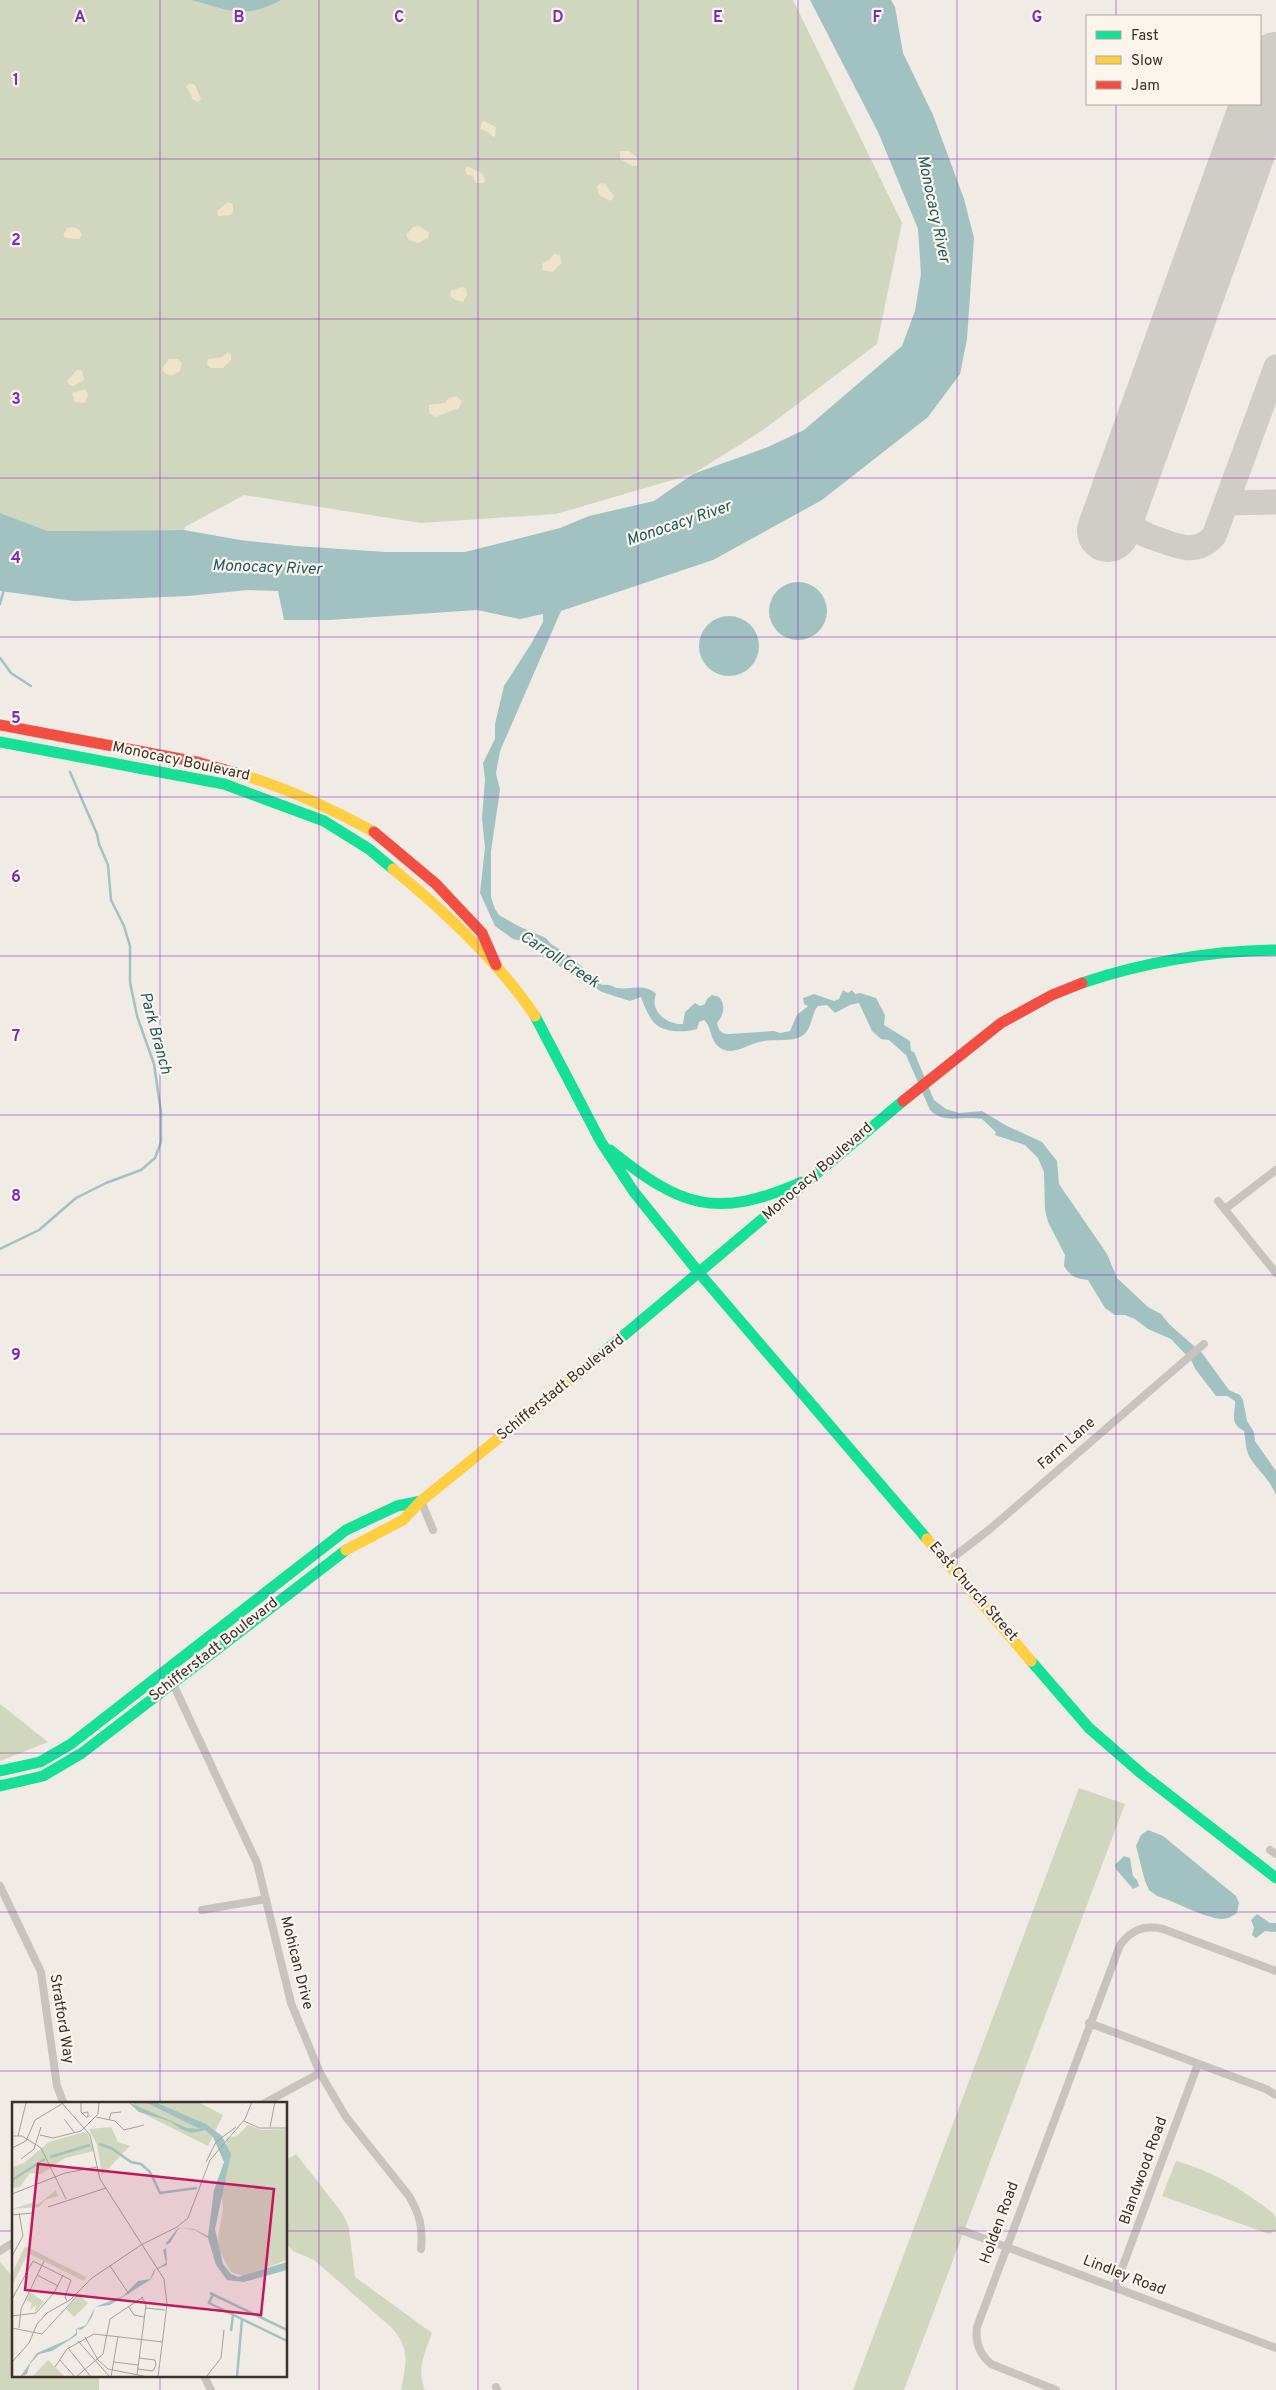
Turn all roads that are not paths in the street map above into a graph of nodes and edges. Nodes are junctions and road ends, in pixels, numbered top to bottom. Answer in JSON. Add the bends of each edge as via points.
{"nodes":[{"id":1,"x":0,"y":725,"type":"edge"},
{"id":2,"x":0,"y":742,"type":"edge"},
{"id":3,"x":1276,"y":950,"type":"edge"},
{"id":4,"x":498,"y":969,"type":"junction"},
{"id":5,"x":601,"y":1142,"type":"junction"},
{"id":6,"x":1276,"y":1170,"type":"edge"},
{"id":7,"x":813,"y":1177,"type":"junction"},
{"id":8,"x":1218,"y":1201,"type":"dead end"},
{"id":9,"x":1225,"y":1209,"type":"junction"},
{"id":10,"x":1276,"y":1273,"type":"edge"},
{"id":11,"x":700,"y":1274,"type":"junction"},
{"id":12,"x":1204,"y":1344,"type":"dead end"},
{"id":13,"x":421,"y":1500,"type":"junction"},
{"id":14,"x":433,"y":1530,"type":"dead end"},
{"id":15,"x":947,"y":1562,"type":"junction"},
{"id":16,"x":166,"y":1669,"type":"junction"},
{"id":17,"x":173,"y":1682,"type":"junction"},
{"id":18,"x":0,"y":1771,"type":"edge"},
{"id":19,"x":0,"y":1786,"type":"edge"},
{"id":20,"x":1276,"y":1878,"type":"edge"},
{"id":21,"x":0,"y":1886,"type":"edge"},
{"id":22,"x":266,"y":1899,"type":"junction"},
{"id":23,"x":202,"y":1910,"type":"dead end"},
{"id":24,"x":1276,"y":1971,"type":"edge"},
{"id":25,"x":1089,"y":2023,"type":"junction"},
{"id":26,"x":1198,"y":2064,"type":"junction"},
{"id":27,"x":320,"y":2073,"type":"junction"},
{"id":28,"x":1276,"y":2095,"type":"edge"},
{"id":29,"x":63,"y":2102,"type":"edge"},
{"id":30,"x":268,"y":2102,"type":"edge"},
{"id":31,"x":961,"y":2230,"type":"dead end"},
{"id":32,"x":12,"y":2243,"type":"edge"},
{"id":33,"x":1008,"y":2247,"type":"junction"},
{"id":34,"x":421,"y":2249,"type":"dead end"},
{"id":35,"x":0,"y":2251,"type":"edge"},
{"id":36,"x":1115,"y":2287,"type":"junction"},
{"id":37,"x":1276,"y":2348,"type":"edge"},
{"id":38,"x":205,"y":2378,"type":"edge"},
{"id":39,"x":211,"y":2390,"type":"edge"},
{"id":40,"x":1056,"y":2390,"type":"edge"}],
"edges":[{"from":1,"to":4,"type":"main road","name":"Monocacy Boulevard","via":[[197,762],[265,781],[327,806],[379,835],[436,884],[482,933]]},
{"from":2,"to":4,"type":"main road","name":"Monocacy Boulevard","via":[[224,784],[324,821],[369,849],[400,874]]},
{"from":3,"to":7,"type":"main road","name":"Monocacy Boulevard","via":[[1185,957],[1143,965],[1082,984],[1023,1009],[970,1045]]},
{"from":4,"to":5,"type":"main road","name":"Monocacy Boulevard","via":[[518,990],[541,1025]]},
{"from":5,"to":7,"type":"main road","via":[[672,1194],[703,1203],[742,1203]]},
{"from":5,"to":11,"type":"main road","name":"Monocacy Boulevard","via":[[634,1192]]},
{"from":6,"to":9,"type":"street"},
{"from":7,"to":11,"type":"main road","name":"Monocacy Boulevard"},
{"from":8,"to":9,"type":"street"},
{"from":9,"to":10,"type":"street"},
{"from":11,"to":13,"type":"main road","name":"Schifferstadt Boulevard"},
{"from":11,"to":15,"type":"main road","name":"East Church Street"},
{"from":12,"to":15,"type":"street","name":"Farm Lane","via":[[990,1529]]},
{"from":13,"to":14,"type":"street"},
{"from":13,"to":16,"type":"main road","name":"Schifferstadt Boulevard","via":[[397,1506],[346,1530]]},
{"from":13,"to":17,"type":"main road","name":"Schifferstadt Boulevard","via":[[404,1520],[340,1553]]},
{"from":15,"to":20,"type":"main road","name":"East Church Street","via":[[1089,1728],[1136,1769]]},
{"from":16,"to":17,"type":"street","name":"Mohican Drive"},
{"from":16,"to":18,"type":"main road","name":"Schifferstadt Boulevard","via":[[71,1744],[40,1762]]},
{"from":17,"to":19,"type":"main road","name":"Schifferstadt Boulevard","via":[[82,1753],[56,1769],[43,1776]]},
{"from":17,"to":22,"type":"street","name":"Mohican Drive","via":[[248,1841]]},
{"from":21,"to":29,"type":"street","name":"Stratford Way","via":[[41,1972],[57,2086]]},
{"from":22,"to":23,"type":"street"},
{"from":22,"to":27,"type":"street","name":"Mohican Drive","via":[[290,2003]]},
{"from":24,"to":25,"type":"street","name":"Holden Road","via":[[1163,1929],[1143,1927],[1120,1945]]},
{"from":25,"to":26,"type":"street"},
{"from":25,"to":33,"type":"street","name":"Holden Road"},
{"from":26,"to":28,"type":"street"},
{"from":26,"to":36,"type":"street","name":"Blandwood Road"},
{"from":27,"to":30,"type":"street"},
{"from":27,"to":34,"type":"street","name":"Mohican Drive","via":[[346,2117],[419,2212],[423,2231]]},
{"from":31,"to":33,"type":"street","name":"Lindley Road"},
{"from":32,"to":35,"type":"street"},
{"from":33,"to":36,"type":"street","name":"Lindley Road"},
{"from":33,"to":40,"type":"street","name":"Holden Road","via":[[978,2318],[978,2347],[991,2364]]},
{"from":36,"to":37,"type":"street","name":"Lindley Road"},
{"from":38,"to":39,"type":"street"}]}
